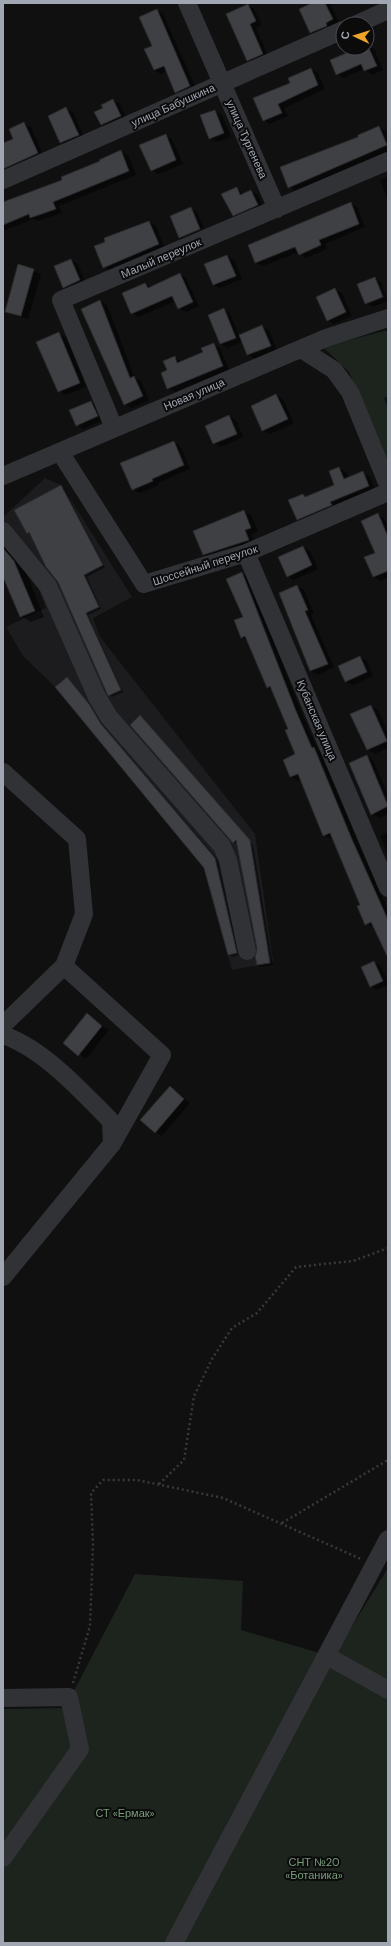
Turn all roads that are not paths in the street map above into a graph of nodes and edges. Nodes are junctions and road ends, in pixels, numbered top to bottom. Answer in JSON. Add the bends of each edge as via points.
{"nodes":[{"id":1,"x":187,"y":3,"type":"edge"},
{"id":2,"x":388,"y":10,"type":"edge"},
{"id":3,"x":375,"y":16,"type":"edge"},
{"id":4,"x":335,"y":34,"type":"edge"},
{"id":5,"x":221,"y":84,"type":"junction"},
{"id":6,"x":388,"y":161,"type":"edge"},
{"id":7,"x":3,"y":180,"type":"edge"},
{"id":8,"x":277,"y":209,"type":"junction"},
{"id":9,"x":388,"y":318,"type":"edge"},
{"id":10,"x":301,"y":348,"type":"junction"},
{"id":11,"x":114,"y":428,"type":"junction"},
{"id":12,"x":60,"y":452,"type":"junction"},
{"id":13,"x":3,"y":476,"type":"edge"},
{"id":14,"x":388,"y":486,"type":"edge"},
{"id":15,"x":388,"y":492,"type":"edge"},
{"id":16,"x":3,"y":531,"type":"edge"},
{"id":17,"x":246,"y":553,"type":"junction"},
{"id":18,"x":3,"y":772,"type":"edge"},
{"id":19,"x":388,"y":888,"type":"edge"},
{"id":20,"x":247,"y":951,"type":"dead end"},
{"id":21,"x":64,"y":966,"type":"junction"},
{"id":22,"x":3,"y":1025,"type":"edge"},
{"id":23,"x":3,"y":1035,"type":"edge"},
{"id":24,"x":112,"y":1144,"type":"junction"},
{"id":25,"x":3,"y":1277,"type":"edge"},
{"id":26,"x":388,"y":1539,"type":"edge"},
{"id":27,"x":328,"y":1656,"type":"junction"},
{"id":28,"x":388,"y":1690,"type":"edge"},
{"id":29,"x":3,"y":1698,"type":"edge"},
{"id":30,"x":3,"y":1858,"type":"edge"},
{"id":31,"x":174,"y":1943,"type":"edge"}],
"edges":[{"from":1,"to":5,"type":"street","name":"улица Тургенева"},
{"from":2,"to":3,"type":"street"},
{"from":4,"to":5,"type":"street","name":"улица Бабушкина"},
{"from":5,"to":7,"type":"street","name":"улица Бабушкина"},
{"from":5,"to":8,"type":"street","name":"улица Тургенева","via":[[254,152]]},
{"from":6,"to":8,"type":"street","name":"Малый переулок"},
{"from":8,"to":11,"type":"street","name":"Малый переулок","via":[[61,300]]},
{"from":9,"to":10,"type":"street","name":"Новая улица"},
{"from":10,"to":11,"type":"street","name":"Новая улица"},
{"from":10,"to":14,"type":"street","via":[[334,370],[350,392]]},
{"from":11,"to":12,"type":"street","name":"Новая улица"},
{"from":12,"to":13,"type":"street","name":"Новая улица"},
{"from":12,"to":17,"type":"street","name":"Шоссейный переулок","via":[[144,584]]},
{"from":15,"to":17,"type":"street","name":"Шоссейный переулок"},
{"from":16,"to":20,"type":"street","via":[[48,586],[97,697],[109,717],[222,846],[228,860]]},
{"from":17,"to":19,"type":"street","name":"Кубанская улица"},
{"from":18,"to":21,"type":"street","via":[[77,839],[84,914]]},
{"from":21,"to":22,"type":"street"},
{"from":21,"to":24,"type":"street","via":[[162,1055]]},
{"from":23,"to":24,"type":"street","via":[[18,1040],[69,1078],[111,1121]]},
{"from":24,"to":25,"type":"street"},
{"from":26,"to":27,"type":"street"},
{"from":27,"to":28,"type":"street"},
{"from":27,"to":31,"type":"street"},
{"from":29,"to":30,"type":"street","via":[[69,1697],[80,1750]]}]}
